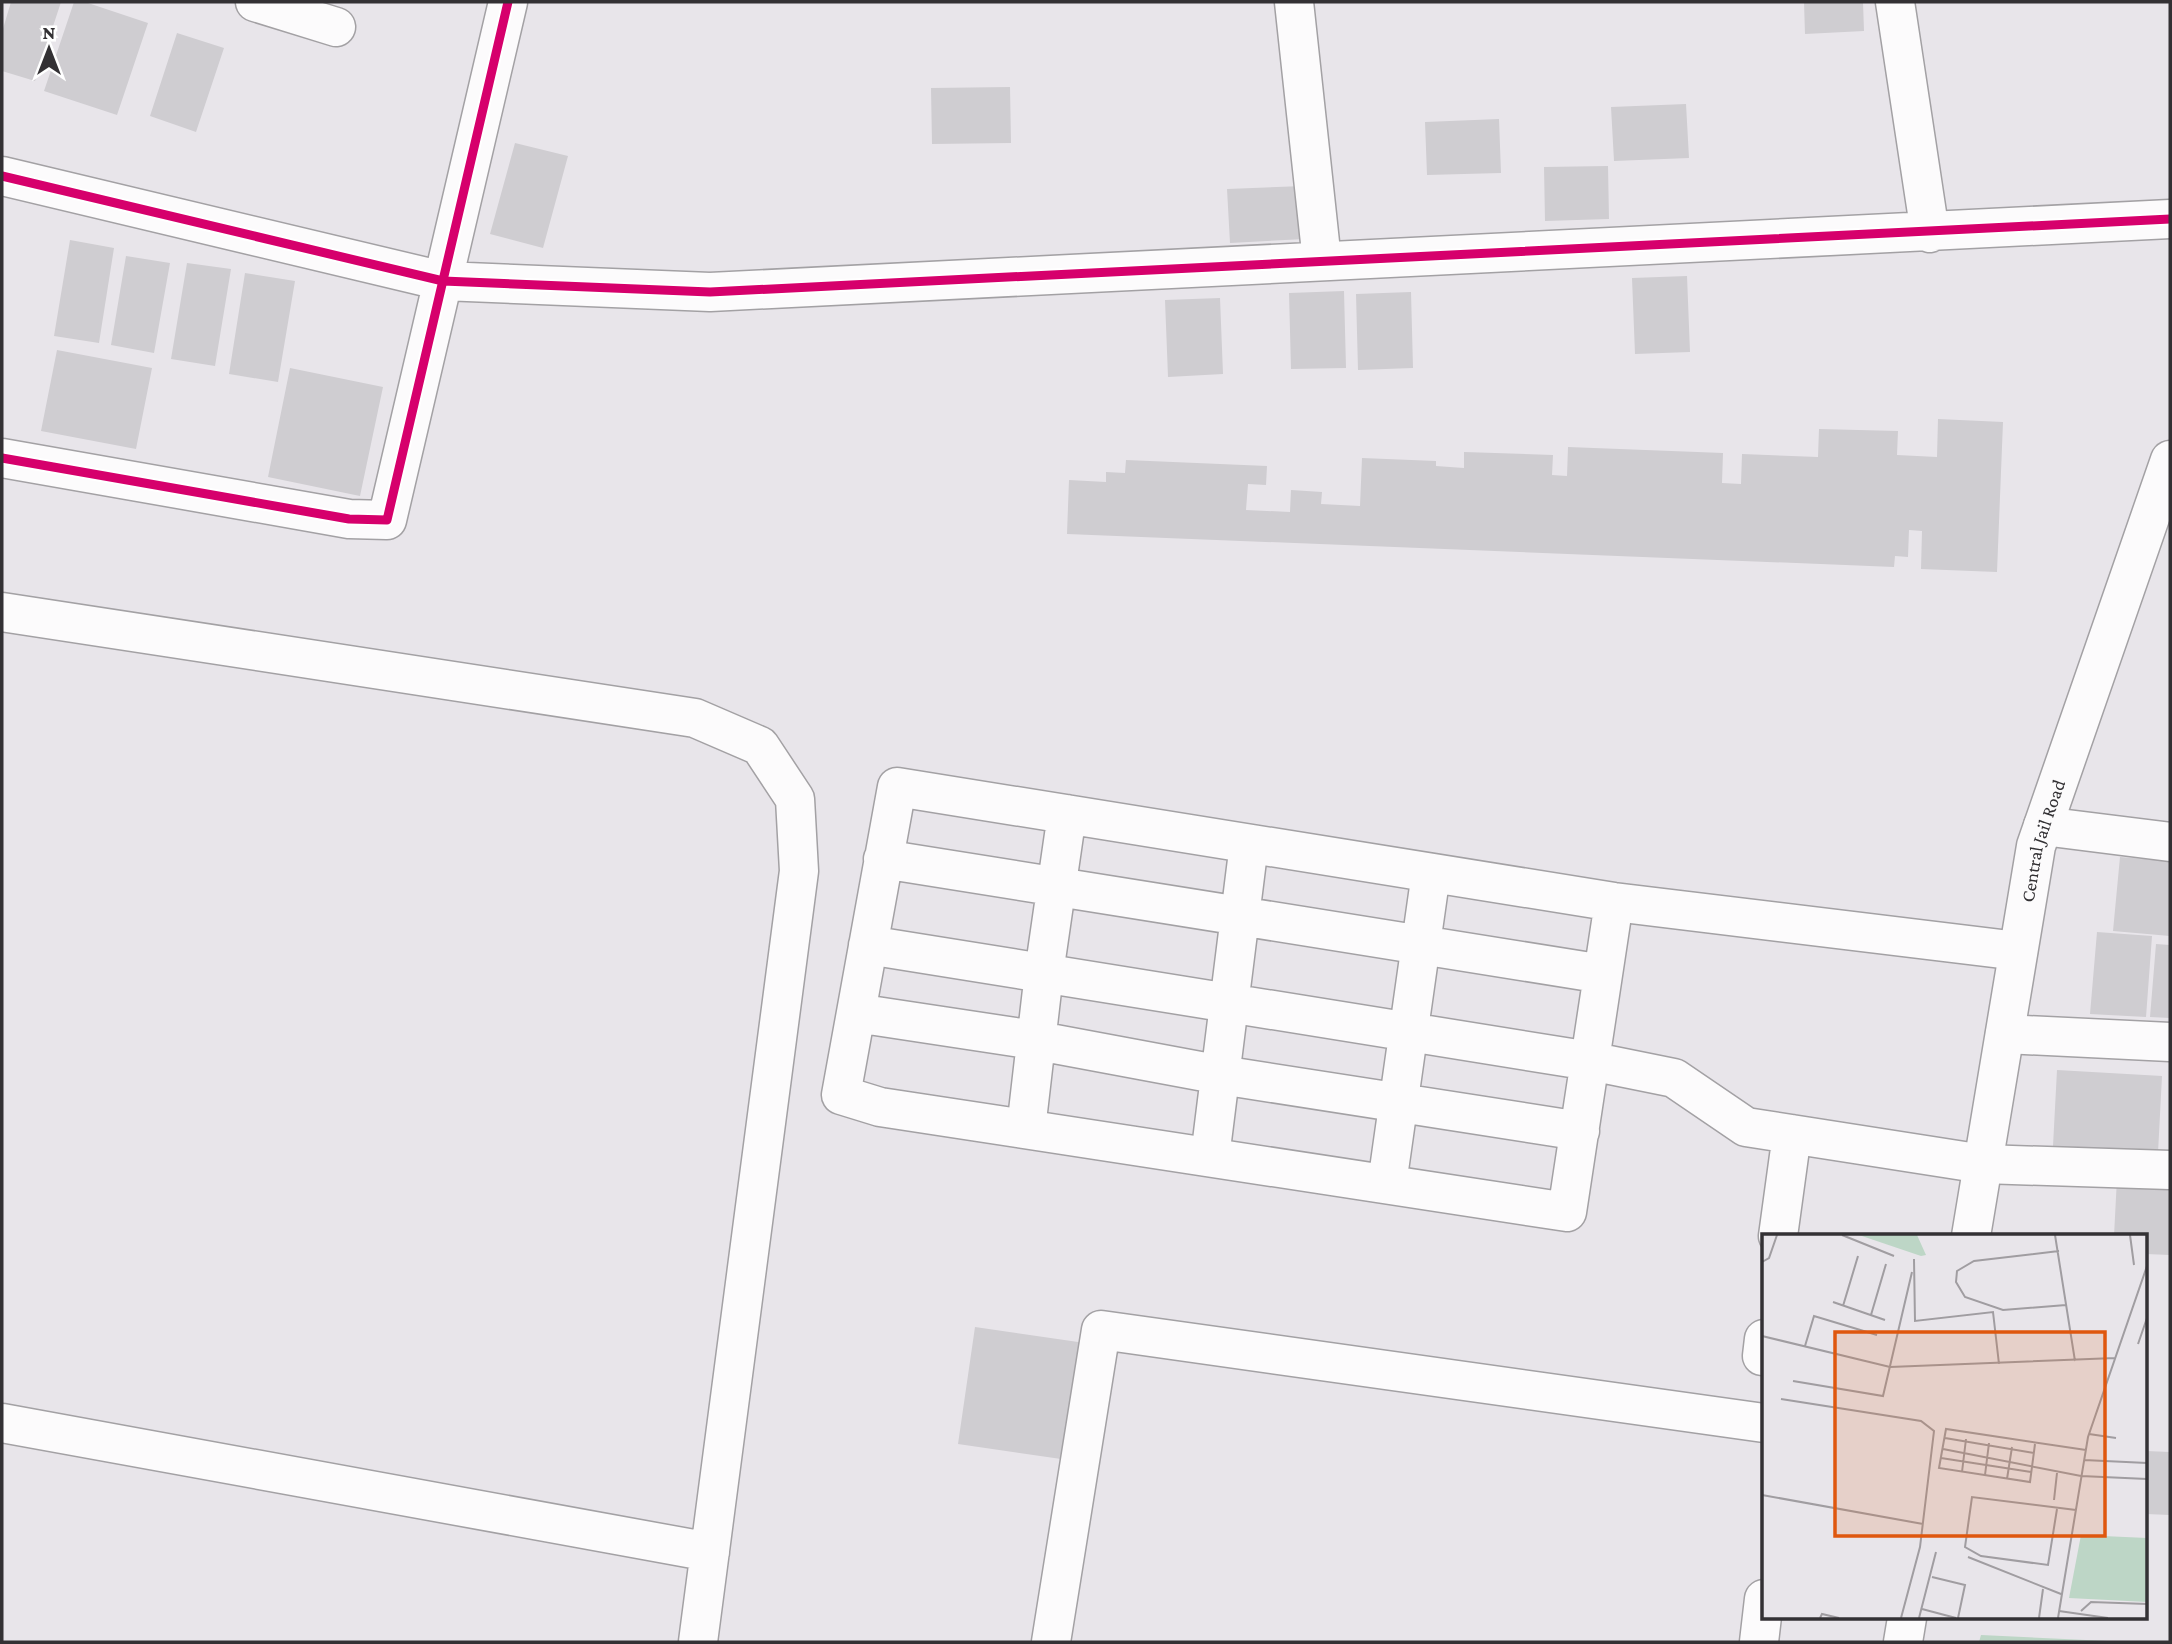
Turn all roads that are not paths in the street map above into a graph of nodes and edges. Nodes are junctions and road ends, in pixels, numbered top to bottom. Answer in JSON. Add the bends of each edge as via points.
{"nodes":[{"id":1,"x":255,"y":2,"type":"edge"},
{"id":2,"x":508,"y":2,"type":"edge"},
{"id":3,"x":1294,"y":2,"type":"edge"},
{"id":4,"x":1895,"y":2,"type":"edge"},
{"id":5,"x":335,"y":27,"type":"dead end"},
{"id":6,"x":2,"y":176,"type":"edge"},
{"id":7,"x":2170,"y":219,"type":"edge"},
{"id":8,"x":1930,"y":233,"type":"junction"},
{"id":9,"x":1322,"y":261,"type":"junction"},
{"id":10,"x":443,"y":281,"type":"junction"},
{"id":11,"x":2,"y":458,"type":"edge"},
{"id":12,"x":2170,"y":460,"type":"edge"},
{"id":13,"x":2,"y":611,"type":"edge"},
{"id":14,"x":1067,"y":814,"type":"junction"},
{"id":15,"x":2043,"y":826,"type":"junction"},
{"id":16,"x":2170,"y":842,"type":"edge"},
{"id":17,"x":1249,"y":844,"type":"junction"},
{"id":18,"x":884,"y":859,"type":"junction"},
{"id":19,"x":1431,"y":873,"type":"junction"},
{"id":20,"x":1056,"y":886,"type":"junction"},
{"id":21,"x":1614,"y":902,"type":"junction"},
{"id":22,"x":1240,"y":915,"type":"junction"},
{"id":23,"x":1421,"y":944,"type":"junction"},
{"id":24,"x":868,"y":945,"type":"junction"},
{"id":25,"x":2018,"y":951,"type":"junction"},
{"id":26,"x":1044,"y":973,"type":"junction"},
{"id":27,"x":1603,"y":974,"type":"junction"},
{"id":28,"x":1231,"y":1003,"type":"junction"},
{"id":29,"x":856,"y":1013,"type":"junction"},
{"id":30,"x":1407,"y":1032,"type":"junction"},
{"id":31,"x":2005,"y":1034,"type":"junction"},
{"id":32,"x":1036,"y":1041,"type":"junction"},
{"id":33,"x":2170,"y":1042,"type":"edge"},
{"id":34,"x":1590,"y":1061,"type":"junction"},
{"id":35,"x":1221,"y":1075,"type":"junction"},
{"id":36,"x":1398,"y":1102,"type":"junction"},
{"id":37,"x":1026,"y":1129,"type":"junction"},
{"id":38,"x":1580,"y":1131,"type":"junction"},
{"id":39,"x":1792,"y":1134,"type":"junction"},
{"id":40,"x":1210,"y":1157,"type":"junction"},
{"id":41,"x":1983,"y":1164,"type":"junction"},
{"id":42,"x":2170,"y":1170,"type":"edge"},
{"id":43,"x":1387,"y":1184,"type":"junction"},
{"id":44,"x":1778,"y":1234,"type":"edge"},
{"id":45,"x":1971,"y":1234,"type":"edge"},
{"id":46,"x":2,"y":1423,"type":"edge"},
{"id":47,"x":1762,"y":1423,"type":"edge"},
{"id":48,"x":710,"y":1552,"type":"junction"},
{"id":49,"x":1762,"y":1616,"type":"edge"},
{"id":50,"x":1907,"y":1620,"type":"edge"},
{"id":51,"x":698,"y":1642,"type":"edge"},
{"id":52,"x":1051,"y":1642,"type":"edge"},
{"id":53,"x":1759,"y":1642,"type":"edge"},
{"id":54,"x":1903,"y":1642,"type":"edge"}],
"edges":[{"from":1,"to":5,"type":"street"},
{"from":2,"to":10,"type":"street"},
{"from":3,"to":9,"type":"street"},
{"from":4,"to":8,"type":"street"},
{"from":6,"to":10,"type":"street"},
{"from":7,"to":8,"type":"street"},
{"from":8,"to":9,"type":"street"},
{"from":9,"to":10,"type":"street","via":[[710,292]]},
{"from":10,"to":11,"type":"street","via":[[387,520],[349,519]]},
{"from":12,"to":15,"type":"street","name":"Central Jail Road"},
{"from":13,"to":48,"type":"street","via":[[695,718],[760,746],[795,799],[799,871]]},
{"from":14,"to":17,"type":"street"},
{"from":14,"to":18,"type":"street","via":[[897,787]]},
{"from":14,"to":20,"type":"street"},
{"from":15,"to":16,"type":"street"},
{"from":15,"to":25,"type":"street","name":"Central Jail Road"},
{"from":17,"to":19,"type":"street"},
{"from":17,"to":22,"type":"street"},
{"from":18,"to":20,"type":"street"},
{"from":18,"to":24,"type":"street"},
{"from":19,"to":21,"type":"street"},
{"from":19,"to":23,"type":"street"},
{"from":20,"to":22,"type":"street"},
{"from":20,"to":26,"type":"street"},
{"from":21,"to":25,"type":"street"},
{"from":21,"to":27,"type":"street"},
{"from":22,"to":23,"type":"street"},
{"from":22,"to":28,"type":"street"},
{"from":23,"to":27,"type":"street"},
{"from":23,"to":30,"type":"street"},
{"from":24,"to":26,"type":"street"},
{"from":24,"to":29,"type":"street"},
{"from":25,"to":31,"type":"street","name":"Central Jail Road"},
{"from":26,"to":28,"type":"street"},
{"from":26,"to":32,"type":"street"},
{"from":27,"to":34,"type":"street"},
{"from":28,"to":30,"type":"street"},
{"from":28,"to":35,"type":"street"},
{"from":29,"to":32,"type":"street"},
{"from":29,"to":37,"type":"street","via":[[841,1095],[880,1107]]},
{"from":30,"to":34,"type":"street"},
{"from":30,"to":36,"type":"street"},
{"from":31,"to":33,"type":"street"},
{"from":31,"to":41,"type":"street","name":"Central Jail Road"},
{"from":32,"to":35,"type":"street"},
{"from":32,"to":37,"type":"street"},
{"from":34,"to":38,"type":"street"},
{"from":34,"to":39,"type":"street","via":[[1674,1078],[1746,1126]]},
{"from":35,"to":36,"type":"street"},
{"from":35,"to":40,"type":"street"},
{"from":36,"to":38,"type":"street"},
{"from":36,"to":43,"type":"street"},
{"from":37,"to":40,"type":"street"},
{"from":38,"to":43,"type":"street","via":[[1567,1212]]},
{"from":39,"to":41,"type":"street"},
{"from":39,"to":44,"type":"street"},
{"from":40,"to":43,"type":"street"},
{"from":41,"to":42,"type":"street"},
{"from":41,"to":45,"type":"street","name":"Central Jail Road"},
{"from":46,"to":48,"type":"street"},
{"from":47,"to":52,"type":"street","via":[[1101,1330]]},
{"from":48,"to":51,"type":"street"},
{"from":49,"to":53,"type":"street"},
{"from":50,"to":54,"type":"street"}]}
